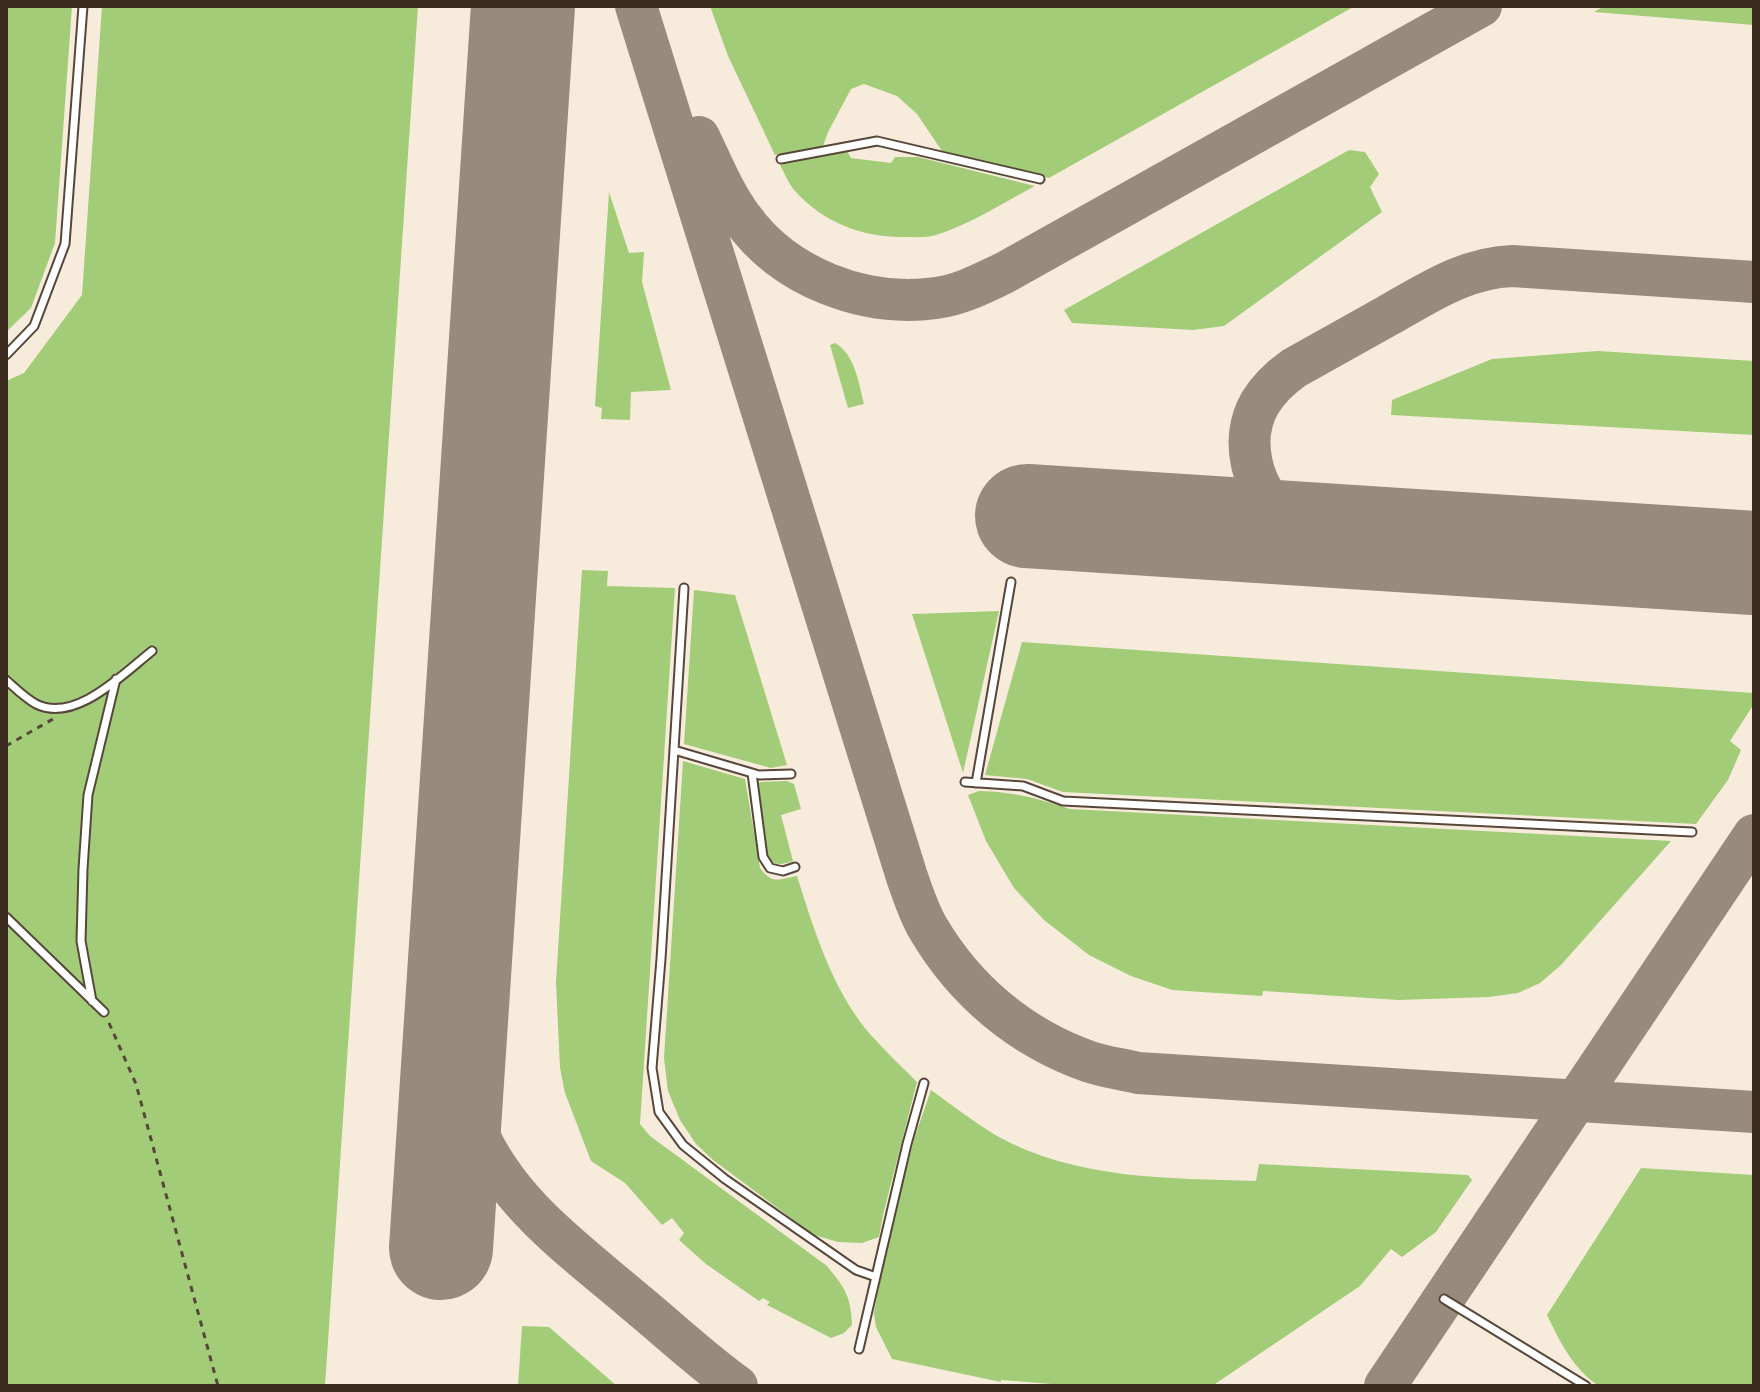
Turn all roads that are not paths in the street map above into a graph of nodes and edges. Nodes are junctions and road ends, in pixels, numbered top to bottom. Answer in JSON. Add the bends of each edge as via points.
{"nodes":[{"id":1,"x":83,"y":6,"type":"edge"},
{"id":2,"x":781,"y":159,"type":"dead end"},
{"id":3,"x":1040,"y":179,"type":"dead end"},
{"id":4,"x":6,"y":355,"type":"edge"},
{"id":5,"x":1011,"y":582,"type":"dead end"},
{"id":6,"x":684,"y":588,"type":"dead end"},
{"id":7,"x":152,"y":651,"type":"dead end"},
{"id":8,"x":116,"y":679,"type":"junction"},
{"id":9,"x":6,"y":680,"type":"edge"},
{"id":10,"x":674,"y":750,"type":"junction"},
{"id":11,"x":752,"y":773,"type":"junction"},
{"id":12,"x":791,"y":774,"type":"dead end"},
{"id":13,"x":965,"y":782,"type":"dead end"},
{"id":14,"x":976,"y":783,"type":"junction"},
{"id":15,"x":1692,"y":832,"type":"dead end"},
{"id":16,"x":795,"y":867,"type":"dead end"},
{"id":17,"x":6,"y":917,"type":"edge"},
{"id":18,"x":92,"y":1001,"type":"junction"},
{"id":19,"x":104,"y":1012,"type":"road end"},
{"id":20,"x":924,"y":1083,"type":"dead end"},
{"id":21,"x":876,"y":1277,"type":"junction"},
{"id":22,"x":1444,"y":1299,"type":"dead end"},
{"id":23,"x":859,"y":1349,"type":"dead end"},
{"id":24,"x":1586,"y":1386,"type":"edge"}],
"edges":[{"from":1,"to":4,"type":"lane","via":[[65,244],[34,326]]},
{"from":2,"to":3,"type":"lane","via":[[877,141]]},
{"from":5,"to":14,"type":"lane"},
{"from":6,"to":10,"type":"lane"},
{"from":7,"to":8,"type":"lane"},
{"from":8,"to":9,"type":"lane","via":[[92,698],[56,708],[39,706]]},
{"from":8,"to":18,"type":"lane","via":[[88,795],[81,941]]},
{"from":10,"to":11,"type":"lane"},
{"from":10,"to":21,"type":"lane","via":[[652,1068],[659,1112],[683,1145],[725,1179],[856,1270]]},
{"from":11,"to":12,"type":"lane"},
{"from":11,"to":16,"type":"lane","via":[[763,857],[770,868]]},
{"from":13,"to":14,"type":"lane"},
{"from":14,"to":15,"type":"lane","via":[[1023,786],[1063,801]]},
{"from":17,"to":18,"type":"lane"},
{"from":18,"to":19,"type":"lane"},
{"from":20,"to":21,"type":"lane"},
{"from":21,"to":23,"type":"lane"},
{"from":22,"to":24,"type":"lane"}]}
